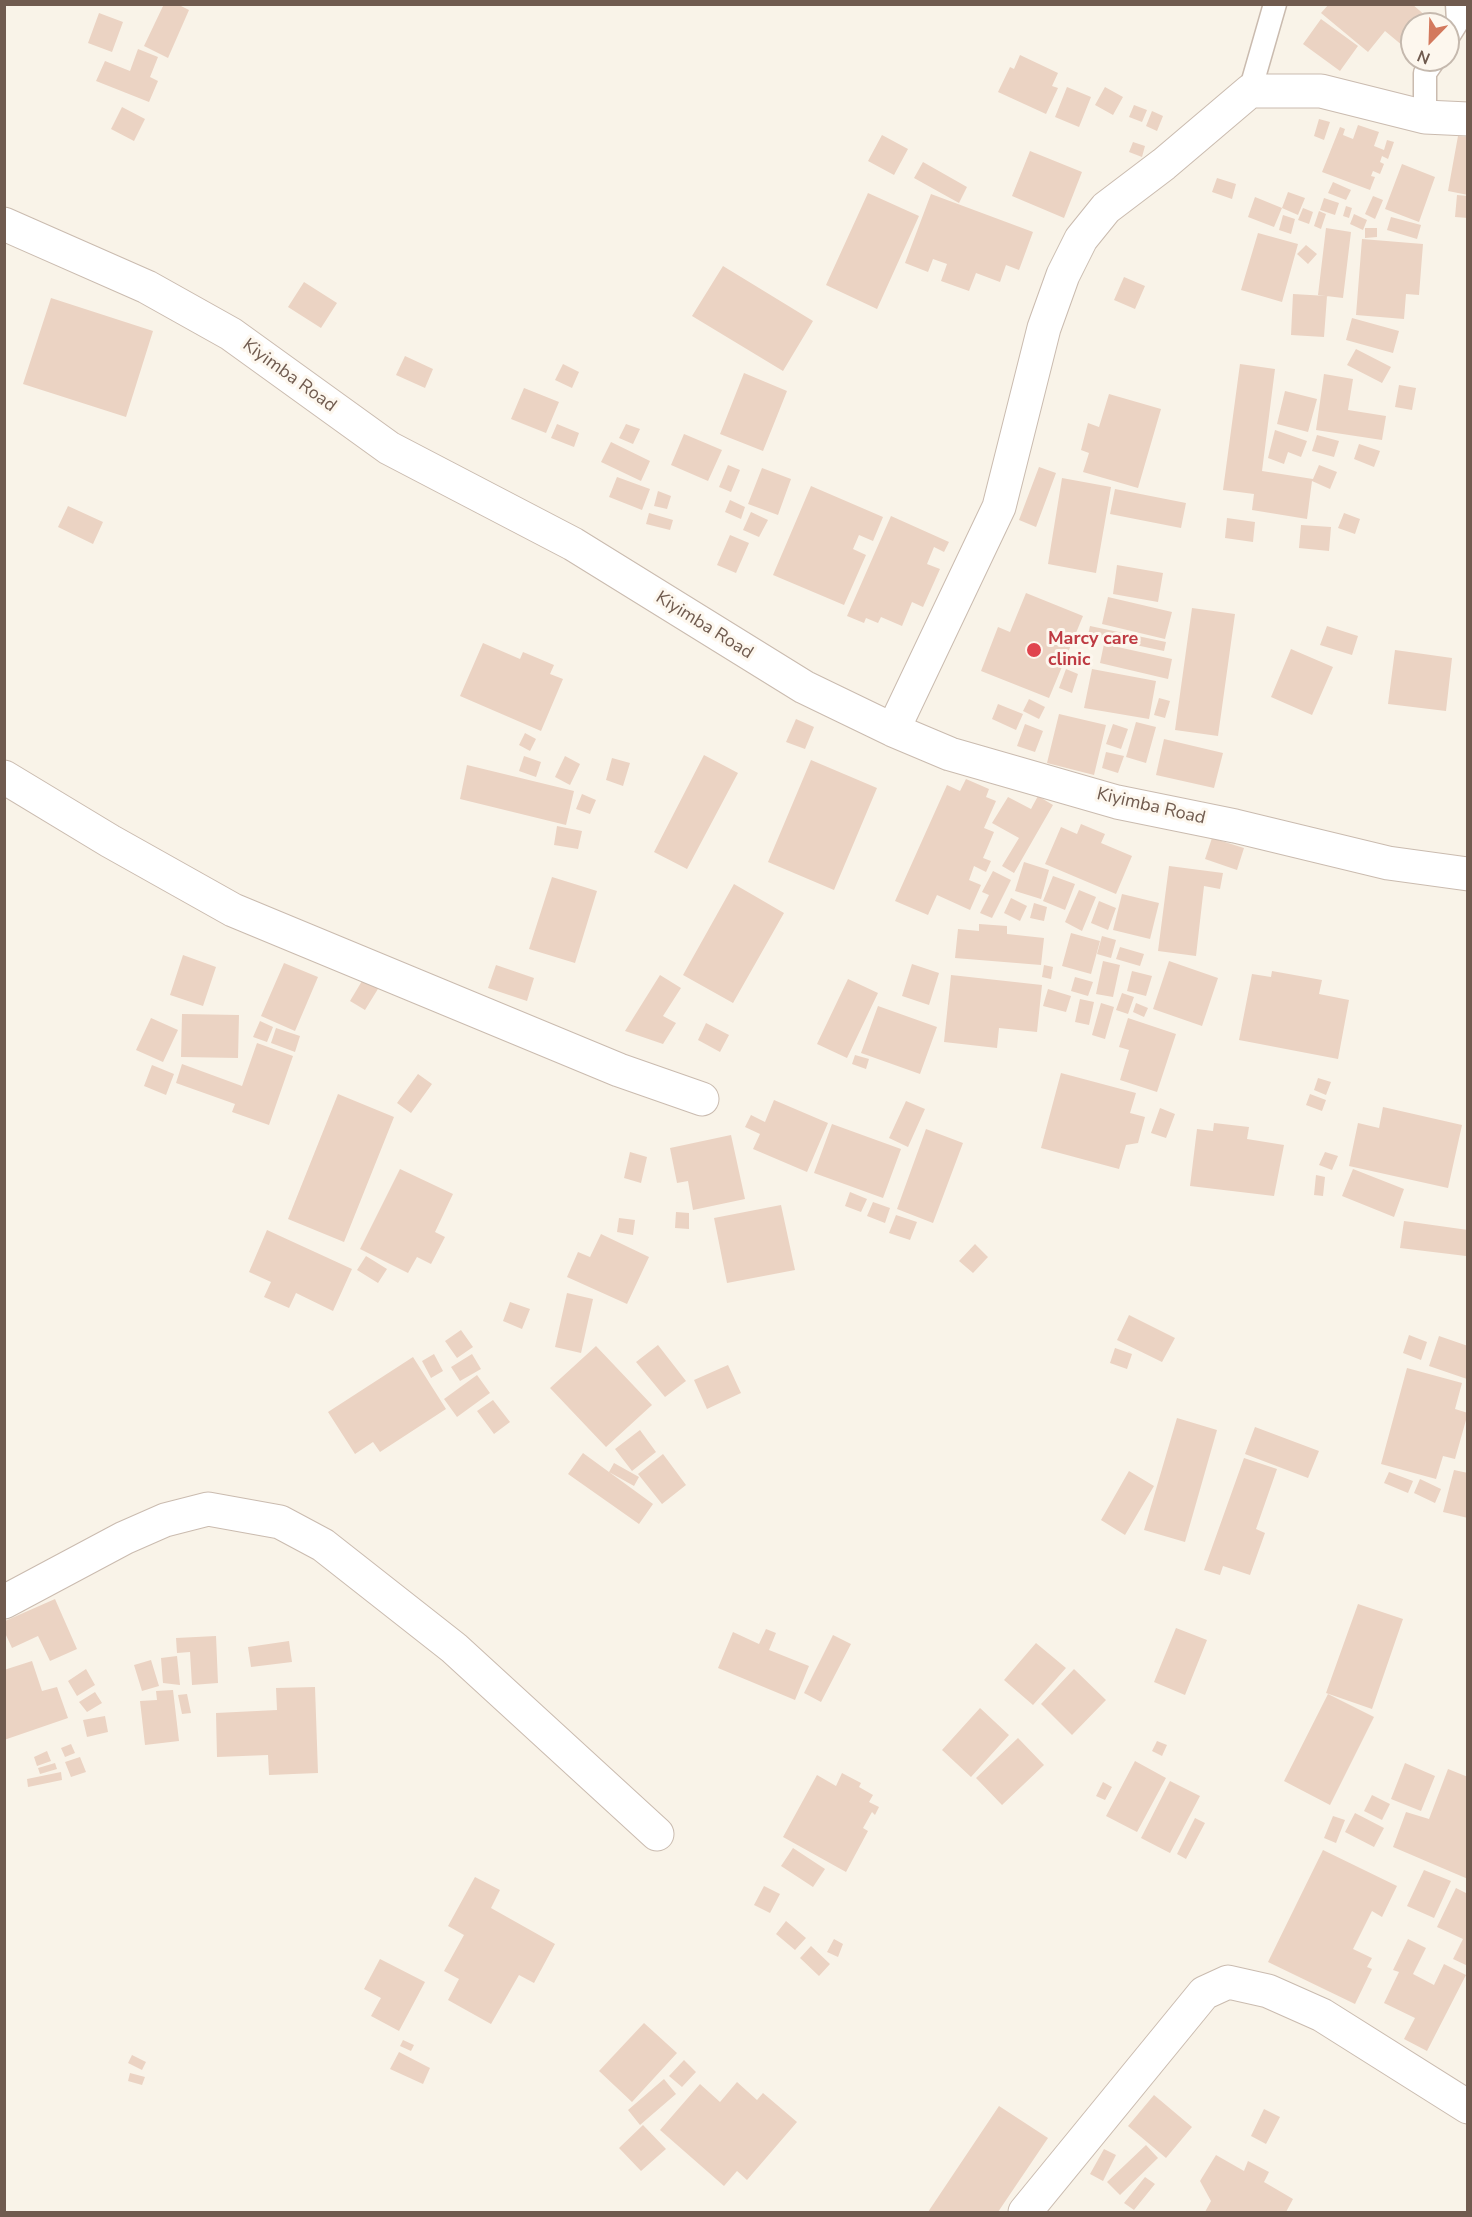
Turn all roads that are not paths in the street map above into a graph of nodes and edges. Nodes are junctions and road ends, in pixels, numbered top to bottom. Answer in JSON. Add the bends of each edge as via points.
{"nodes":[{"id":1,"x":1275,"y":4,"type":"edge"},
{"id":2,"x":1426,"y":72,"type":"edge"},
{"id":3,"x":1250,"y":91,"type":"junction"},
{"id":4,"x":1425,"y":117,"type":"junction"},
{"id":5,"x":1467,"y":119,"type":"edge"},
{"id":6,"x":4,"y":224,"type":"edge"},
{"id":7,"x":893,"y":730,"type":"junction"},
{"id":8,"x":4,"y":777,"type":"edge"},
{"id":9,"x":1467,"y":874,"type":"edge"},
{"id":10,"x":702,"y":1099,"type":"dead end"},
{"id":11,"x":4,"y":1602,"type":"edge"},
{"id":12,"x":657,"y":1834,"type":"dead end"},
{"id":13,"x":1467,"y":2107,"type":"edge"},
{"id":14,"x":1025,"y":2212,"type":"edge"}],
"edges":[{"from":1,"to":3,"type":"lane"},
{"from":2,"to":4,"type":"lane"},
{"from":3,"to":4,"type":"street","via":[[1321,91]]},
{"from":3,"to":7,"type":"street","via":[[1106,208],[1081,239],[1044,328],[999,507]]},
{"from":4,"to":5,"type":"street"},
{"from":6,"to":7,"type":"street","name":"Kiyimba Road","via":[[147,287],[231,334],[389,448],[573,544],[804,687]]},
{"from":7,"to":9,"type":"street","name":"Kiyimba Road","via":[[950,754],[1117,802],[1388,863]]},
{"from":8,"to":10,"type":"street","via":[[233,910],[619,1070]]},
{"from":11,"to":12,"type":"street","via":[[165,1520],[208,1509],[280,1522],[323,1545],[454,1648]]},
{"from":13,"to":14,"type":"street","via":[[1322,2015],[1268,1991],[1228,1982],[1204,1993]]}]}
